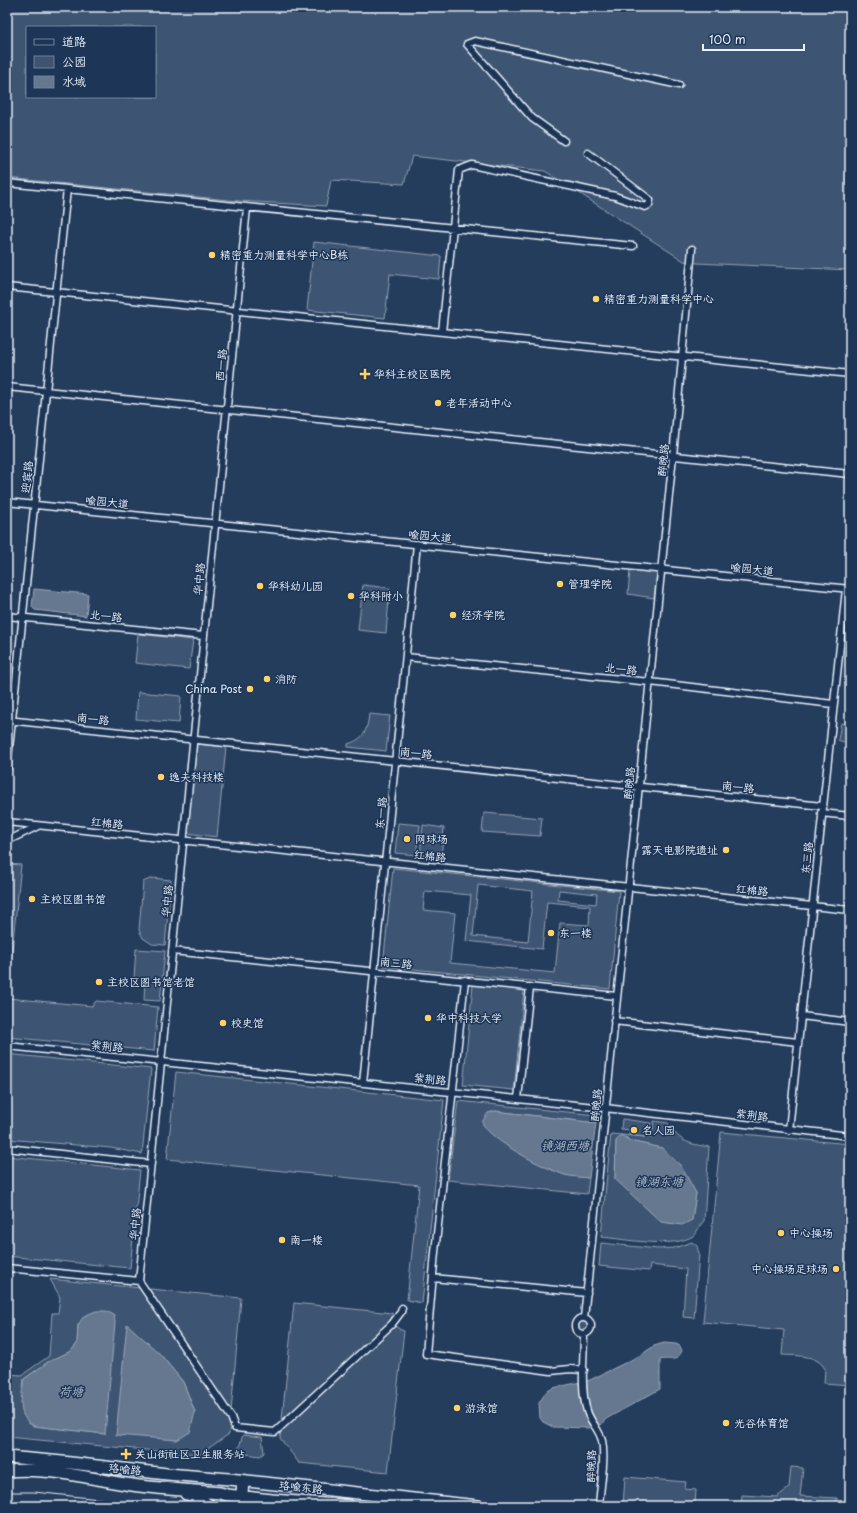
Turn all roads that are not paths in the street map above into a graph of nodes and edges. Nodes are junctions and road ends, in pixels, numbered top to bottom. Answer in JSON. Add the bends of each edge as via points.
{"nodes":[{"id":1,"x":679,"y":86,"type":"dead end"},
{"id":2,"x":564,"y":141,"type":"dead end"},
{"id":3,"x":588,"y":153,"type":"dead end"},
{"id":4,"x":7,"y":183,"type":"edge"},
{"id":5,"x":67,"y":189,"type":"junction"},
{"id":6,"x":247,"y":208,"type":"junction"},
{"id":7,"x":452,"y":229,"type":"junction"},
{"id":8,"x":633,"y":246,"type":"dead end"},
{"id":9,"x":692,"y":249,"type":"dead end"},
{"id":10,"x":7,"y":287,"type":"edge"},
{"id":11,"x":56,"y":292,"type":"junction"},
{"id":12,"x":236,"y":311,"type":"junction"},
{"id":13,"x":442,"y":332,"type":"junction"},
{"id":14,"x":682,"y":357,"type":"junction"},
{"id":15,"x":850,"y":374,"type":"edge"},
{"id":16,"x":7,"y":387,"type":"edge"},
{"id":17,"x":46,"y":391,"type":"junction"},
{"id":18,"x":226,"y":410,"type":"junction"},
{"id":19,"x":673,"y":456,"type":"junction"},
{"id":20,"x":850,"y":474,"type":"edge"},
{"id":21,"x":7,"y":502,"type":"edge"},
{"id":22,"x":34,"y":505,"type":"junction"},
{"id":23,"x":215,"y":524,"type":"junction"},
{"id":24,"x":417,"y":544,"type":"junction"},
{"id":25,"x":662,"y":570,"type":"junction"},
{"id":26,"x":848,"y":589,"type":"edge"},
{"id":27,"x":7,"y":616,"type":"edge"},
{"id":28,"x":23,"y":618,"type":"junction"},
{"id":29,"x":203,"y":636,"type":"junction"},
{"id":30,"x":406,"y":657,"type":"junction"},
{"id":31,"x":650,"y":682,"type":"junction"},
{"id":32,"x":833,"y":704,"type":"junction"},
{"id":33,"x":9,"y":721,"type":"edge"},
{"id":34,"x":193,"y":740,"type":"junction"},
{"id":35,"x":396,"y":761,"type":"junction"},
{"id":36,"x":7,"y":768,"type":"edge"},
{"id":37,"x":639,"y":787,"type":"junction"},
{"id":38,"x":822,"y":806,"type":"junction"},
{"id":39,"x":821,"y":813,"type":"junction"},
{"id":40,"x":850,"y":816,"type":"edge"},
{"id":41,"x":7,"y":822,"type":"edge"},
{"id":42,"x":38,"y":826,"type":"junction"},
{"id":43,"x":183,"y":840,"type":"junction"},
{"id":44,"x":7,"y":841,"type":"edge"},
{"id":45,"x":386,"y":862,"type":"junction"},
{"id":46,"x":628,"y":886,"type":"junction"},
{"id":47,"x":812,"y":906,"type":"junction"},
{"id":48,"x":850,"y":910,"type":"edge"},
{"id":49,"x":172,"y":951,"type":"junction"},
{"id":50,"x":374,"y":971,"type":"junction"},
{"id":51,"x":464,"y":980,"type":"junction"},
{"id":52,"x":530,"y":987,"type":"junction"},
{"id":53,"x":617,"y":996,"type":"junction"},
{"id":54,"x":800,"y":1016,"type":"junction"},
{"id":55,"x":614,"y":1021,"type":"junction"},
{"id":56,"x":850,"y":1022,"type":"edge"},
{"id":57,"x":798,"y":1042,"type":"junction"},
{"id":58,"x":7,"y":1046,"type":"edge"},
{"id":59,"x":161,"y":1062,"type":"junction"},
{"id":60,"x":363,"y":1083,"type":"junction"},
{"id":61,"x":453,"y":1092,"type":"junction"},
{"id":62,"x":518,"y":1099,"type":"junction"},
{"id":63,"x":605,"y":1108,"type":"junction"},
{"id":64,"x":789,"y":1130,"type":"junction"},
{"id":65,"x":850,"y":1136,"type":"edge"},
{"id":66,"x":7,"y":1148,"type":"edge"},
{"id":67,"x":151,"y":1164,"type":"junction"},
{"id":68,"x":7,"y":1268,"type":"edge"},
{"id":69,"x":433,"y":1278,"type":"junction"},
{"id":70,"x":139,"y":1281,"type":"junction"},
{"id":71,"x":587,"y":1294,"type":"junction"},
{"id":72,"x":402,"y":1308,"type":"dead end"},
{"id":73,"x":584,"y":1318,"type":"junction"},
{"id":74,"x":584,"y":1334,"type":"junction"},
{"id":75,"x":584,"y":1370,"type":"junction"},
{"id":76,"x":7,"y":1457,"type":"edge"},
{"id":77,"x":7,"y":1471,"type":"edge"},
{"id":78,"x":243,"y":1481,"type":"junction"},
{"id":79,"x":258,"y":1482,"type":"junction"},
{"id":80,"x":170,"y":1489,"type":"junction"},
{"id":81,"x":227,"y":1495,"type":"joint"},
{"id":82,"x":241,"y":1501,"type":"edge"},
{"id":83,"x":256,"y":1502,"type":"edge"},
{"id":84,"x":210,"y":1506,"type":"edge"},
{"id":85,"x":341,"y":1506,"type":"edge"},
{"id":86,"x":478,"y":1506,"type":"edge"},
{"id":87,"x":599,"y":1506,"type":"edge"}],
"edges":[{"from":1,"to":2,"type":"street","via":[[475,41],[467,44],[532,118]]},
{"from":3,"to":7,"type":"street","via":[[647,197],[650,200],[648,205],[640,206],[615,196],[472,165],[459,170]]},
{"from":4,"to":5,"type":"street"},
{"from":5,"to":6,"type":"street"},
{"from":5,"to":11,"type":"street","name":"迎宾路"},
{"from":6,"to":7,"type":"street"},
{"from":6,"to":12,"type":"street","name":"西一路"},
{"from":7,"to":8,"type":"street"},
{"from":7,"to":13,"type":"street"},
{"from":9,"to":14,"type":"street","name":"醉晚路"},
{"from":10,"to":11,"type":"street"},
{"from":11,"to":12,"type":"street"},
{"from":11,"to":17,"type":"street","name":"迎宾路"},
{"from":12,"to":13,"type":"street"},
{"from":12,"to":18,"type":"street","name":"西一路"},
{"from":13,"to":14,"type":"street"},
{"from":14,"to":15,"type":"street"},
{"from":14,"to":19,"type":"street","name":"醉晚路"},
{"from":16,"to":17,"type":"street"},
{"from":17,"to":18,"type":"street"},
{"from":17,"to":22,"type":"street","name":"迎宾路"},
{"from":18,"to":19,"type":"street"},
{"from":18,"to":23,"type":"street","name":"西一路"},
{"from":19,"to":20,"type":"street"},
{"from":19,"to":25,"type":"street","name":"醉晚路"},
{"from":21,"to":22,"type":"street","name":"喻园大道"},
{"from":22,"to":23,"type":"street","name":"喻园大道"},
{"from":22,"to":28,"type":"street","name":"迎宾路"},
{"from":23,"to":24,"type":"street","name":"喻园大道"},
{"from":23,"to":29,"type":"street","name":"华中路"},
{"from":24,"to":25,"type":"street","name":"喻园大道"},
{"from":24,"to":30,"type":"street","name":"东一路"},
{"from":25,"to":26,"type":"street","name":"喻园大道"},
{"from":25,"to":31,"type":"street","name":"醉晚路"},
{"from":26,"to":32,"type":"street","name":"东三路"},
{"from":27,"to":28,"type":"street","name":"北一路"},
{"from":28,"to":29,"type":"street","name":"北一路"},
{"from":28,"to":33,"type":"street","name":"迎宾路"},
{"from":29,"to":34,"type":"street","name":"华中路"},
{"from":30,"to":31,"type":"street","name":"北一路"},
{"from":30,"to":35,"type":"street","name":"东一路"},
{"from":31,"to":32,"type":"street","name":"北一路"},
{"from":31,"to":37,"type":"street","name":"醉晚路"},
{"from":32,"to":38,"type":"street","name":"东三路"},
{"from":33,"to":34,"type":"street","name":"南一路"},
{"from":33,"to":36,"type":"street","name":"迎宾路"},
{"from":34,"to":35,"type":"street","name":"南一路"},
{"from":34,"to":43,"type":"street","name":"华中路"},
{"from":35,"to":37,"type":"street","name":"南一路"},
{"from":35,"to":45,"type":"street","name":"东一路"},
{"from":37,"to":38,"type":"street","name":"南一路"},
{"from":37,"to":46,"type":"street","name":"醉晚路"},
{"from":38,"to":39,"type":"street","name":"东三路"},
{"from":39,"to":40,"type":"street"},
{"from":39,"to":47,"type":"street","name":"东三路"},
{"from":41,"to":42,"type":"street","name":"红棉路"},
{"from":42,"to":43,"type":"street","name":"红棉路"},
{"from":42,"to":44,"type":"street"},
{"from":43,"to":45,"type":"street","name":"红棉路"},
{"from":43,"to":49,"type":"street","name":"华中路"},
{"from":45,"to":46,"type":"street","name":"红棉路"},
{"from":45,"to":50,"type":"street","name":"东一路"},
{"from":46,"to":47,"type":"street","name":"红棉路"},
{"from":46,"to":53,"type":"street","name":"醉晚路"},
{"from":47,"to":48,"type":"street","name":"红棉路"},
{"from":47,"to":54,"type":"street","name":"东三路"},
{"from":49,"to":50,"type":"street","name":"南三路"},
{"from":49,"to":59,"type":"street","name":"华中路"},
{"from":50,"to":51,"type":"street","name":"南三路"},
{"from":50,"to":60,"type":"street","name":"东一路"},
{"from":51,"to":52,"type":"street","name":"南三路"},
{"from":51,"to":61,"type":"street"},
{"from":52,"to":53,"type":"street","name":"南三路"},
{"from":52,"to":62,"type":"street"},
{"from":53,"to":55,"type":"street","name":"醉晚路"},
{"from":54,"to":56,"type":"street"},
{"from":54,"to":57,"type":"street","name":"东三路"},
{"from":55,"to":57,"type":"street"},
{"from":55,"to":63,"type":"street","name":"醉晚路"},
{"from":57,"to":64,"type":"street","name":"东三路"},
{"from":58,"to":59,"type":"street","name":"紫荆路"},
{"from":59,"to":60,"type":"street","name":"紫荆路"},
{"from":59,"to":67,"type":"street","name":"华中路"},
{"from":60,"to":61,"type":"street","name":"紫荆路"},
{"from":61,"to":62,"type":"street","name":"紫荆路"},
{"from":61,"to":69,"type":"street"},
{"from":62,"to":63,"type":"street","name":"紫荆路"},
{"from":63,"to":64,"type":"street","name":"紫荆路"},
{"from":63,"to":71,"type":"street","name":"醉晚路"},
{"from":64,"to":65,"type":"street","name":"紫荆路"},
{"from":66,"to":67,"type":"street"},
{"from":67,"to":70,"type":"street","name":"华中路"},
{"from":68,"to":70,"type":"street"},
{"from":69,"to":71,"type":"street"},
{"from":69,"to":75,"type":"street","via":[[426,1354],[551,1371]]},
{"from":70,"to":72,"type":"street","via":[[235,1428],[275,1432],[392,1324]]},
{"from":71,"to":73,"type":"street","name":"醉晚路"},
{"from":73,"to":74,"type":"street","name":"醉晚路","via":[[591,1322],[592,1327]]},
{"from":73,"to":74,"type":"street","name":"醉晚路","via":[[579,1319],[575,1325],[578,1332]]},
{"from":74,"to":75,"type":"street","name":"醉晚路"},
{"from":75,"to":87,"type":"street","name":"醉晚路","via":[[586,1411],[602,1441]]},
{"from":76,"to":78,"type":"highway","name":"珞喻路"},
{"from":77,"to":80,"type":"highway","name":"珞喻路","via":[[60,1473]]},
{"from":78,"to":79,"type":"highway","name":"珞喻东路"},
{"from":78,"to":82,"type":"highway"},
{"from":79,"to":83,"type":"highway"},
{"from":79,"to":86,"type":"highway","name":"珞喻东路"},
{"from":80,"to":81,"type":"highway","name":"珞喻路"},
{"from":80,"to":84,"type":"highway","via":[[194,1496]]},
{"from":81,"to":82,"type":"highway","name":"珞喻东路"},
{"from":82,"to":83,"type":"highway","name":"珞喻东路"},
{"from":83,"to":85,"type":"highway","name":"珞喻东路"}]}
